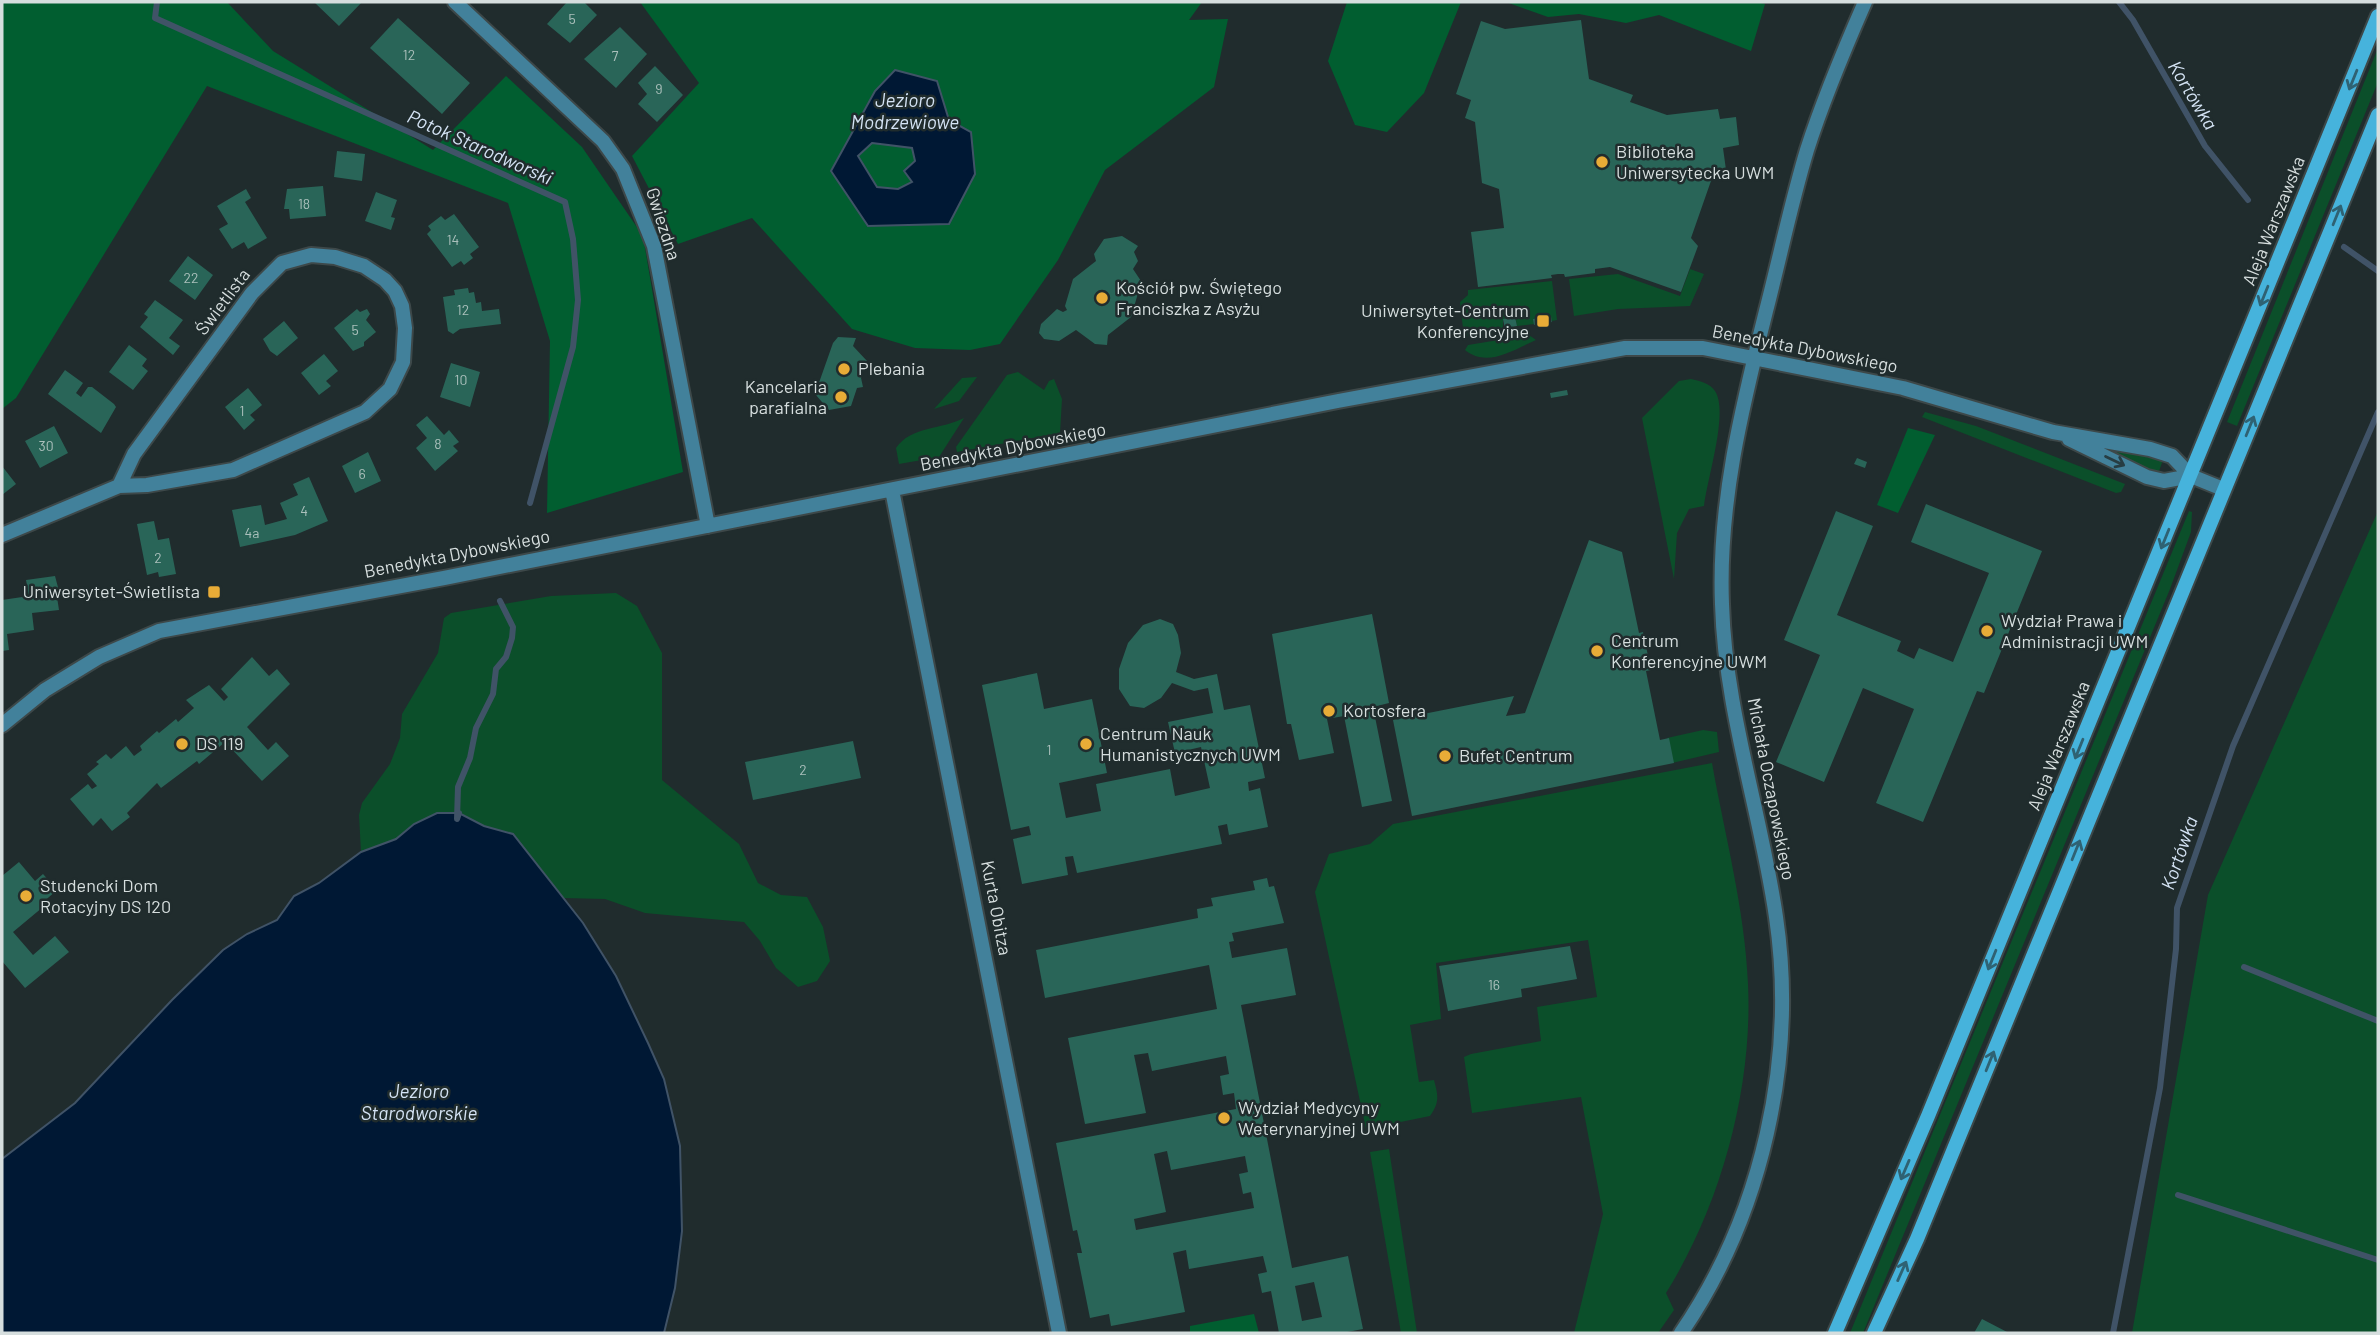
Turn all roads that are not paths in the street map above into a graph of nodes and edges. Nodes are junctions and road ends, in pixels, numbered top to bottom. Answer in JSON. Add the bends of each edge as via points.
{"nodes":[{"id":1,"x":455,"y":2,"type":"edge"},
{"id":2,"x":1865,"y":2,"type":"edge"},
{"id":3,"x":2378,"y":16,"type":"edge"},
{"id":4,"x":2378,"y":115,"type":"edge"},
{"id":5,"x":1754,"y":356,"type":"junction"},
{"id":6,"x":2053,"y":432,"type":"junction"},
{"id":7,"x":2191,"y":476,"type":"junction"},
{"id":8,"x":119,"y":486,"type":"junction"},
{"id":9,"x":2223,"y":489,"type":"junction"},
{"id":10,"x":892,"y":490,"type":"junction"},
{"id":11,"x":708,"y":526,"type":"junction"},
{"id":12,"x":2,"y":535,"type":"edge"},
{"id":13,"x":2,"y":725,"type":"edge"},
{"id":14,"x":1059,"y":1333,"type":"edge"},
{"id":15,"x":1681,"y":1333,"type":"edge"},
{"id":16,"x":1835,"y":1333,"type":"edge"},
{"id":17,"x":1874,"y":1333,"type":"edge"}],
"edges":[{"from":1,"to":11,"type":"street","name":"Gwiezdna","via":[[603,141],[623,169],[654,246]]},
{"from":2,"to":5,"type":"street","name":"Michała Oczapowskiego","via":[[1808,149]]},
{"from":3,"to":7,"type":"main road","name":"Aleja Warszawska","one_way":true},
{"from":9,"to":4,"type":"main road","one_way":true},
{"from":5,"to":6,"type":"street","name":"Benedykta Dybowskiego","via":[[1903,388]]},
{"from":5,"to":10,"type":"street","name":"Benedykta Dybowskiego","via":[[1703,348],[1625,348]]},
{"from":5,"to":15,"type":"street","name":"Michała Oczapowskiego","via":[[1726,506],[1721,604],[1730,676],[1777,919],[1780,1041],[1767,1132],[1742,1215]]},
{"from":6,"to":7,"type":"street","name":"Benedykta Dybowskiego","one_way":true,"via":[[2147,477],[2164,481]]},
{"from":6,"to":7,"type":"street","name":"Benedykta Dybowskiego","via":[[2172,456]]},
{"from":7,"to":9,"type":"street","name":"Benedykta Dybowskiego"},
{"from":7,"to":16,"type":"main road","name":"Aleja Warszawska","one_way":true},
{"from":8,"to":8,"type":"street","name":"Świetlista","via":[[233,470],[365,412],[390,389],[403,362],[405,328],[395,291],[364,266],[335,257],[311,255],[282,263],[252,293],[134,454]]},
{"from":8,"to":12,"type":"street","name":"Świetlista"},
{"from":17,"to":9,"type":"main road","one_way":true,"via":[[1963,1127]]},
{"from":10,"to":11,"type":"street","name":"Benedykta Dybowskiego"},
{"from":10,"to":14,"type":"street","name":"Kurta Obitza"},
{"from":11,"to":13,"type":"street","name":"Benedykta Dybowskiego","via":[[159,631],[99,657]]}]}
